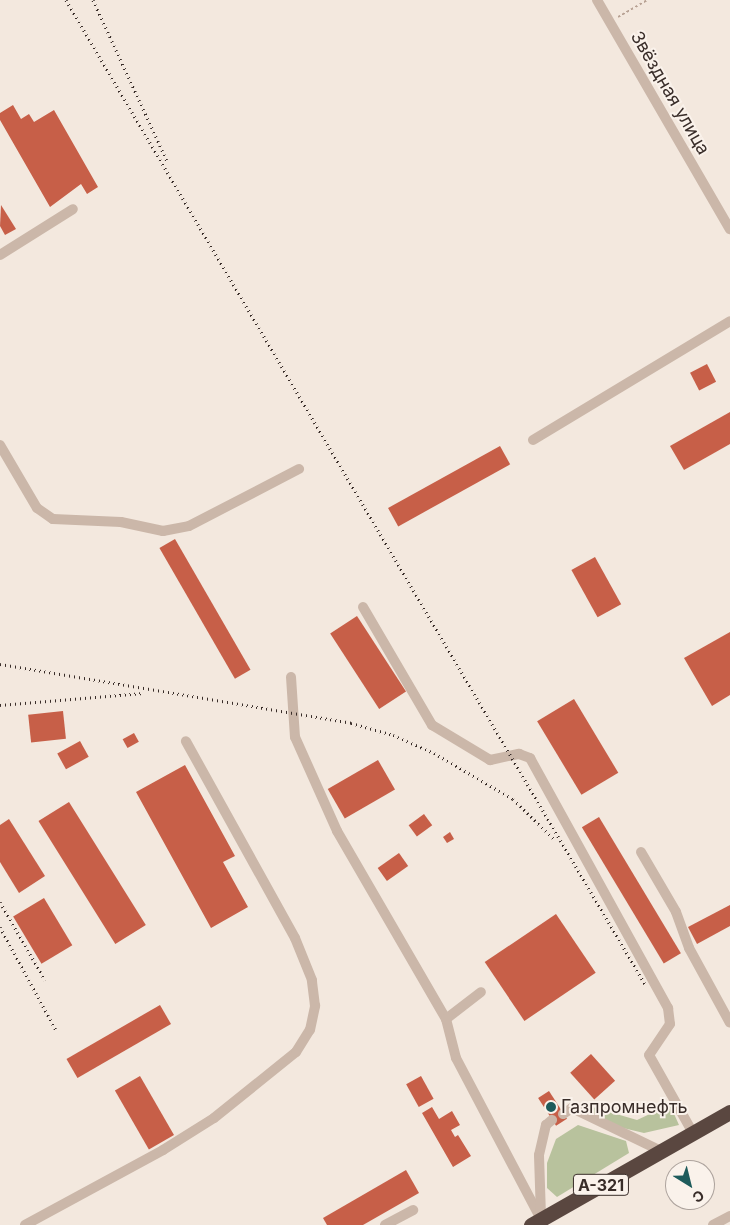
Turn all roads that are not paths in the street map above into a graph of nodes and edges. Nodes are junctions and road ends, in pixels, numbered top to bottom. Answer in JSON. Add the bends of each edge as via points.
{"nodes":[{"id":1,"x":597,"y":0,"type":"edge"},
{"id":2,"x":73,"y":209,"type":"dead end"},
{"id":3,"x":730,"y":228,"type":"edge"},
{"id":4,"x":0,"y":255,"type":"edge"},
{"id":5,"x":730,"y":321,"type":"edge"},
{"id":6,"x":533,"y":440,"type":"dead end"},
{"id":7,"x":0,"y":446,"type":"edge"},
{"id":8,"x":299,"y":470,"type":"dead end"},
{"id":9,"x":363,"y":607,"type":"dead end"},
{"id":10,"x":291,"y":677,"type":"dead end"},
{"id":11,"x":186,"y":742,"type":"dead end"},
{"id":12,"x":641,"y":852,"type":"dead end"},
{"id":13,"x":481,"y":992,"type":"dead end"},
{"id":14,"x":446,"y":1019,"type":"junction"},
{"id":15,"x":730,"y":1023,"type":"edge"},
{"id":16,"x":730,"y":1112,"type":"edge"},
{"id":17,"x":563,"y":1114,"type":"dead end"},
{"id":18,"x":552,"y":1120,"type":"dead end"},
{"id":19,"x":693,"y":1133,"type":"junction"},
{"id":20,"x":661,"y":1151,"type":"junction"},
{"id":21,"x":413,"y":1210,"type":"dead end"},
{"id":22,"x":729,"y":1218,"type":"edge"},
{"id":23,"x":536,"y":1222,"type":"edge"},
{"id":24,"x":26,"y":1225,"type":"edge"},
{"id":25,"x":385,"y":1225,"type":"edge"},
{"id":26,"x":713,"y":1225,"type":"edge"}],
"edges":[{"from":1,"to":3,"type":"street","name":"Звёздная улица"},
{"from":2,"to":4,"type":"street"},
{"from":5,"to":6,"type":"street"},
{"from":7,"to":8,"type":"street","via":[[37,508],[53,519],[121,522],[163,531],[189,526]]},
{"from":9,"to":19,"type":"street","via":[[432,725],[490,760],[519,754],[530,758],[668,1008],[670,1024],[649,1055]]},
{"from":10,"to":14,"type":"street","via":[[295,737],[337,831]]},
{"from":11,"to":24,"type":"street","via":[[295,938],[312,980],[315,1006],[310,1030],[296,1052],[214,1118],[163,1150]]},
{"from":12,"to":15,"type":"street","via":[[676,912],[689,948]]},
{"from":13,"to":14,"type":"street"},
{"from":14,"to":23,"type":"street","via":[[456,1058]]},
{"from":16,"to":19,"type":"highway","number":"А-321"},
{"from":17,"to":20,"type":"street","via":[[572,1108]]},
{"from":18,"to":23,"type":"street","via":[[546,1125],[539,1156]]},
{"from":19,"to":20,"type":"highway","number":"А-321"},
{"from":20,"to":23,"type":"highway","number":"А-321"},
{"from":21,"to":25,"type":"street"},
{"from":22,"to":26,"type":"street"}]}
